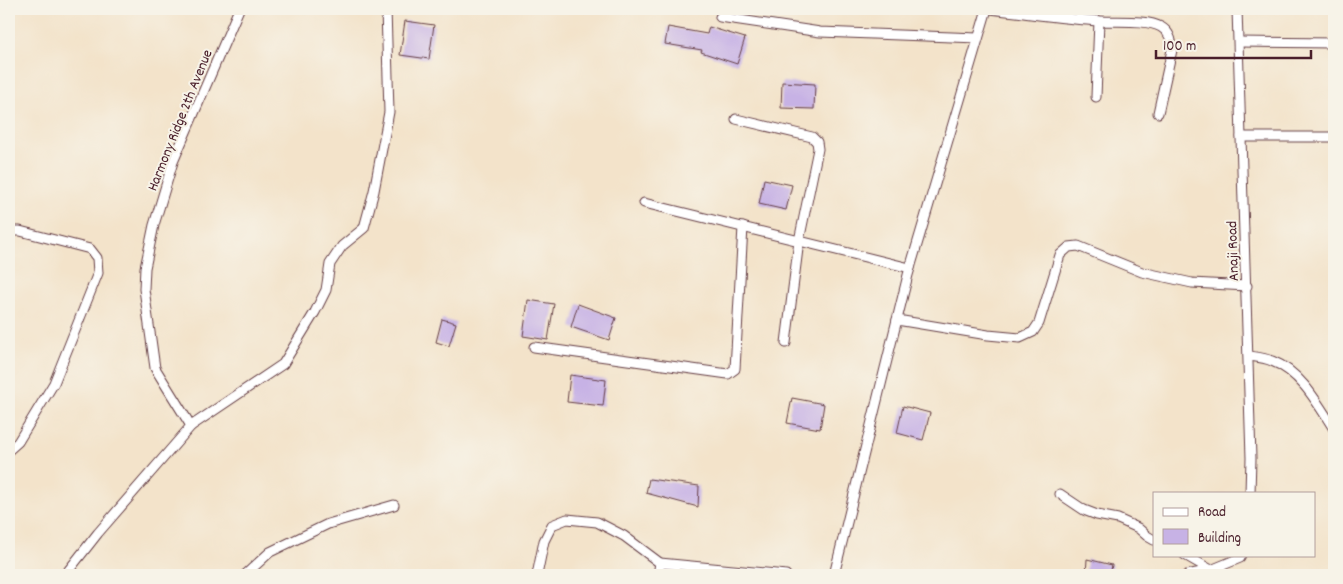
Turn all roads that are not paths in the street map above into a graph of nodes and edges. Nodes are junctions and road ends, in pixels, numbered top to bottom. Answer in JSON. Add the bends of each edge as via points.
{"nodes":[{"id":1,"x":239,"y":9,"type":"edge"},
{"id":2,"x":386,"y":9,"type":"edge"},
{"id":3,"x":989,"y":9,"type":"edge"},
{"id":4,"x":1237,"y":9,"type":"edge"},
{"id":5,"x":720,"y":17,"type":"dead end"},
{"id":6,"x":1099,"y":21,"type":"junction"},
{"id":7,"x":978,"y":38,"type":"junction"},
{"id":8,"x":1239,"y":42,"type":"junction"},
{"id":9,"x":1334,"y":43,"type":"edge"},
{"id":10,"x":1096,"y":97,"type":"dead end"},
{"id":11,"x":1158,"y":113,"type":"dead end"},
{"id":12,"x":736,"y":119,"type":"dead end"},
{"id":13,"x":1241,"y":137,"type":"junction"},
{"id":14,"x":1334,"y":137,"type":"edge"},
{"id":15,"x":644,"y":203,"type":"dead end"},
{"id":16,"x":743,"y":227,"type":"junction"},
{"id":17,"x":9,"y":231,"type":"edge"},
{"id":18,"x":799,"y":241,"type":"junction"},
{"id":19,"x":910,"y":268,"type":"junction"},
{"id":20,"x":1247,"y":286,"type":"junction"},
{"id":21,"x":897,"y":320,"type":"junction"},
{"id":22,"x":786,"y":343,"type":"dead end"},
{"id":23,"x":534,"y":347,"type":"dead end"},
{"id":24,"x":1249,"y":356,"type":"junction"},
{"id":25,"x":191,"y":426,"type":"junction"},
{"id":26,"x":1334,"y":429,"type":"edge"},
{"id":27,"x":9,"y":450,"type":"edge"},
{"id":28,"x":1250,"y":492,"type":"edge"},
{"id":29,"x":1060,"y":494,"type":"dead end"},
{"id":30,"x":394,"y":505,"type":"dead end"},
{"id":31,"x":1153,"y":539,"type":"edge"},
{"id":32,"x":1187,"y":556,"type":"edge"},
{"id":33,"x":1241,"y":556,"type":"edge"},
{"id":34,"x":660,"y":563,"type":"junction"},
{"id":35,"x":1211,"y":570,"type":"junction"},
{"id":36,"x":65,"y":575,"type":"edge"},
{"id":37,"x":245,"y":575,"type":"edge"},
{"id":38,"x":537,"y":575,"type":"edge"},
{"id":39,"x":658,"y":575,"type":"edge"},
{"id":40,"x":786,"y":575,"type":"edge"},
{"id":41,"x":834,"y":575,"type":"edge"},
{"id":42,"x":1187,"y":575,"type":"edge"}],
"edges":[{"from":1,"to":25,"type":"street","name":"Harmony Ridge 2th Avenue","via":[[174,162],[154,225],[145,268],[144,288],[155,368]]},
{"from":2,"to":25,"type":"street","via":[[389,112],[364,228],[342,246],[330,264],[326,290],[283,364]]},
{"from":3,"to":6,"type":"street"},
{"from":3,"to":7,"type":"street"},
{"from":4,"to":8,"type":"street","name":"Anaji Road"},
{"from":5,"to":7,"type":"street","via":[[820,32]]},
{"from":6,"to":10,"type":"street"},
{"from":6,"to":11,"type":"street","via":[[1151,24],[1168,34],[1172,50]]},
{"from":7,"to":19,"type":"street"},
{"from":8,"to":9,"type":"street"},
{"from":8,"to":13,"type":"street","name":"Anaji Road"},
{"from":12,"to":18,"type":"street","via":[[812,137],[817,142]]},
{"from":13,"to":14,"type":"street"},
{"from":13,"to":20,"type":"street","name":"Anaji Road"},
{"from":15,"to":16,"type":"street"},
{"from":16,"to":18,"type":"street"},
{"from":16,"to":23,"type":"street","via":[[735,369],[728,374]]},
{"from":17,"to":27,"type":"street","via":[[20,231],[90,250],[97,258],[98,273],[54,383],[18,442]]},
{"from":18,"to":19,"type":"street"},
{"from":18,"to":22,"type":"street"},
{"from":19,"to":21,"type":"street"},
{"from":20,"to":21,"type":"street","via":[[1192,283],[1142,272],[1078,246],[1070,247],[1060,255],[1039,323],[1032,332],[1020,338]]},
{"from":20,"to":24,"type":"street","name":"Anaji Road"},
{"from":21,"to":41,"type":"street"},
{"from":24,"to":26,"type":"street","via":[[1271,360],[1288,369],[1305,387]]},
{"from":24,"to":28,"type":"street","name":"Anaji Road"},
{"from":25,"to":36,"type":"street"},
{"from":29,"to":31,"type":"street","via":[[1084,510],[1118,519]]},
{"from":30,"to":37,"type":"street","via":[[328,524],[270,552]]},
{"from":32,"to":35,"type":"street"},
{"from":33,"to":35,"type":"street"},
{"from":34,"to":38,"type":"street","via":[[624,536],[597,522],[567,518],[552,525],[544,541]]},
{"from":34,"to":39,"type":"street"},
{"from":34,"to":40,"type":"street"},
{"from":35,"to":42,"type":"street"}]}
